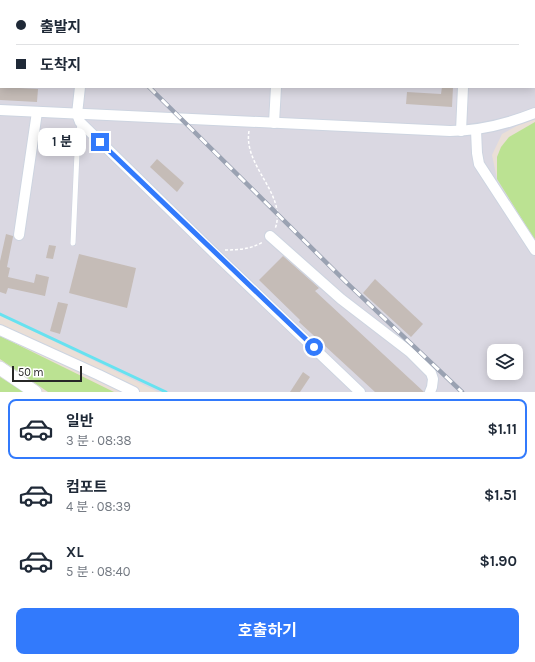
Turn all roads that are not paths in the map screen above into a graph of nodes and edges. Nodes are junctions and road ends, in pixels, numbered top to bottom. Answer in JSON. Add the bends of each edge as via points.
{"nodes":[{"id":1,"x":80,"y":88,"type":"edge"},
{"id":2,"x":276,"y":88,"type":"edge"},
{"id":3,"x":463,"y":88,"type":"edge"},
{"id":4,"x":0,"y":110,"type":"edge"},
{"id":5,"x":37,"y":112,"type":"junction"},
{"id":6,"x":535,"y":113,"type":"edge"},
{"id":7,"x":79,"y":118,"type":"junction"},
{"id":8,"x":274,"y":123,"type":"junction"},
{"id":9,"x":476,"y":130,"type":"junction"},
{"id":10,"x":460,"y":131,"type":"junction"},
{"id":11,"x":19,"y":235,"type":"dead end"},
{"id":12,"x":270,"y":236,"type":"road end"},
{"id":13,"x":73,"y":243,"type":"dead end"},
{"id":14,"x":535,"y":250,"type":"edge"},
{"id":15,"x":0,"y":330,"type":"edge"},
{"id":16,"x":0,"y":368,"type":"edge"},
{"id":17,"x":35,"y":392,"type":"edge"},
{"id":18,"x":134,"y":392,"type":"edge"},
{"id":19,"x":360,"y":392,"type":"edge"},
{"id":20,"x":430,"y":392,"type":"edge"}],
"edges":[{"from":1,"to":7,"type":"street"},
{"from":2,"to":8,"type":"street"},
{"from":3,"to":10,"type":"street"},
{"from":4,"to":5,"type":"street"},
{"from":5,"to":7,"type":"street"},
{"from":5,"to":11,"type":"street"},
{"from":6,"to":9,"type":"street","via":[[498,126]]},
{"from":7,"to":8,"type":"street"},
{"from":7,"to":13,"type":"lane"},
{"from":7,"to":19,"type":"street","via":[[211,250]]},
{"from":8,"to":10,"type":"street"},
{"from":9,"to":10,"type":"street"},
{"from":9,"to":14,"type":"street","via":[[480,164]]},
{"from":12,"to":20,"type":"street","via":[[341,299],[410,352],[431,373],[433,379]]},
{"from":15,"to":18,"type":"street"},
{"from":16,"to":17,"type":"street"}]}
